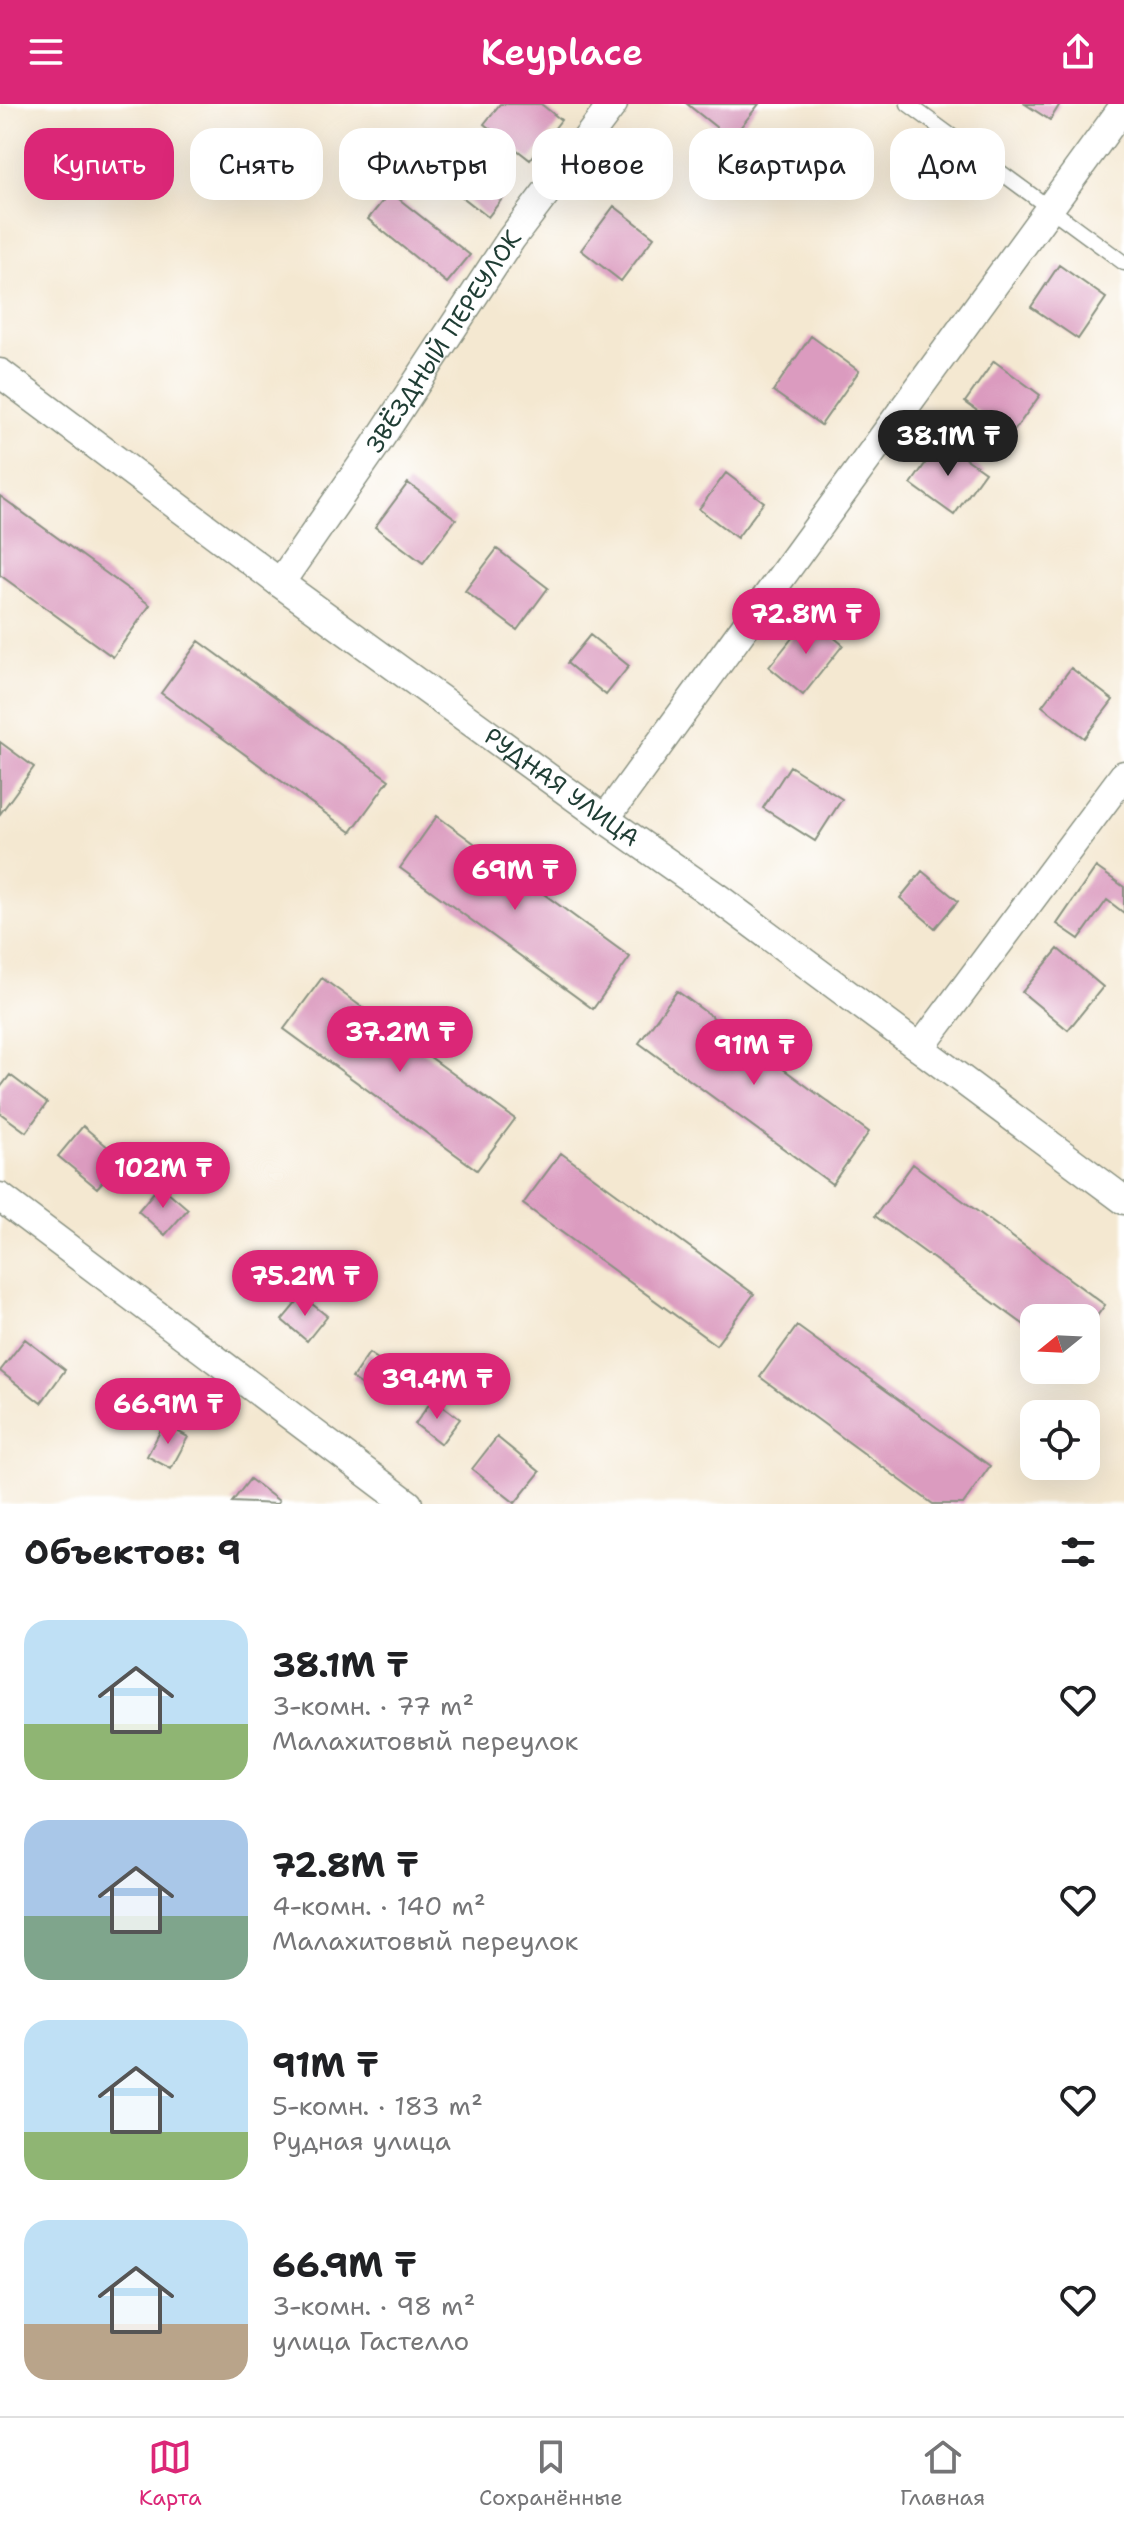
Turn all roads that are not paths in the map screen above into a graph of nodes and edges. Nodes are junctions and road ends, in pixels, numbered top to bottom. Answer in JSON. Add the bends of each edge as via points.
{"nodes":[{"id":1,"x":613,"y":104,"type":"edge"},
{"id":2,"x":908,"y":104,"type":"edge"},
{"id":3,"x":1124,"y":106,"type":"edge"},
{"id":4,"x":1049,"y":209,"type":"junction"},
{"id":5,"x":1124,"y":263,"type":"edge"},
{"id":6,"x":0,"y":373,"type":"edge"},
{"id":7,"x":280,"y":583,"type":"junction"},
{"id":8,"x":1124,"y":775,"type":"edge"},
{"id":9,"x":605,"y":819,"type":"junction"},
{"id":10,"x":920,"y":1048,"type":"junction"},
{"id":11,"x":0,"y":1197,"type":"edge"},
{"id":12,"x":1124,"y":1200,"type":"edge"},
{"id":13,"x":408,"y":1504,"type":"edge"}],
"edges":[{"from":1,"to":7,"type":"street","name":"ЗВЁЗДНЫЙ ПЕРЕУЛОК","via":[[511,239]]},
{"from":2,"to":4,"type":"lane"},
{"from":3,"to":4,"type":"street"},
{"from":4,"to":5,"type":"lane"},
{"from":4,"to":9,"type":"street"},
{"from":6,"to":7,"type":"street","name":"РУДНАЯ УЛИЦА"},
{"from":7,"to":9,"type":"street","name":"РУДНАЯ УЛИЦА"},
{"from":8,"to":10,"type":"street"},
{"from":9,"to":10,"type":"street","name":"РУДНАЯ УЛИЦА"},
{"from":10,"to":12,"type":"street","name":"РУДНАЯ УЛИЦА"},
{"from":11,"to":13,"type":"street"}]}
